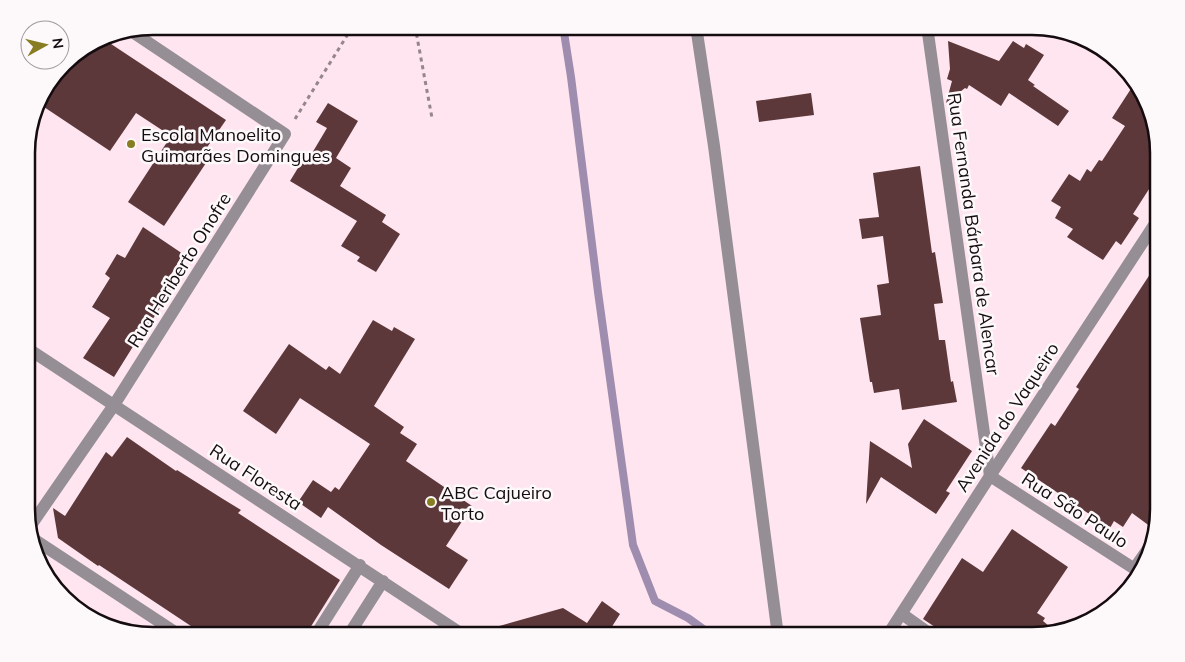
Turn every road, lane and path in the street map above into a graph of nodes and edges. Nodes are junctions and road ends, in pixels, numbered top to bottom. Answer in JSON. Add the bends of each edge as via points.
{"nodes":[{"id":1,"x":347,"y":35,"type":"edge"},
{"id":2,"x":417,"y":35,"type":"edge"},
{"id":3,"x":697,"y":35,"type":"edge"},
{"id":4,"x":928,"y":35,"type":"edge"},
{"id":5,"x":139,"y":36,"type":"edge"},
{"id":6,"x":432,"y":118,"type":"dead end"},
{"id":7,"x":285,"y":134,"type":"junction"},
{"id":8,"x":1150,"y":231,"type":"edge"},
{"id":9,"x":35,"y":353,"type":"edge"},
{"id":10,"x":114,"y":405,"type":"junction"},
{"id":11,"x":990,"y":476,"type":"junction"},
{"id":12,"x":36,"y":518,"type":"edge"},
{"id":13,"x":40,"y":543,"type":"edge"},
{"id":14,"x":360,"y":566,"type":"junction"},
{"id":15,"x":1134,"y":568,"type":"edge"},
{"id":16,"x":382,"y":581,"type":"junction"},
{"id":17,"x":902,"y":614,"type":"junction"},
{"id":18,"x":167,"y":627,"type":"edge"},
{"id":19,"x":321,"y":627,"type":"edge"},
{"id":20,"x":354,"y":627,"type":"edge"},
{"id":21,"x":451,"y":627,"type":"edge"},
{"id":22,"x":777,"y":627,"type":"edge"},
{"id":23,"x":893,"y":627,"type":"edge"},
{"id":24,"x":920,"y":627,"type":"edge"}],
"edges":[{"from":1,"to":7,"type":"path"},
{"from":2,"to":6,"type":"path"},
{"from":3,"to":22,"type":"street"},
{"from":4,"to":11,"type":"street","name":"Rua Fernanda Bárbara de Alencar"},
{"from":5,"to":7,"type":"street"},
{"from":7,"to":10,"type":"street","name":"Rua Heriberto Onofre"},
{"from":8,"to":11,"type":"street","name":"Avenida do Vaqueiro"},
{"from":9,"to":10,"type":"street","name":"Rua Floresta"},
{"from":10,"to":12,"type":"street","name":"Rua Heriberto Onofre"},
{"from":10,"to":14,"type":"street","name":"Rua Floresta"},
{"from":11,"to":15,"type":"street","name":"Rua São Paulo"},
{"from":11,"to":17,"type":"street","name":"Avenida do Vaqueiro"},
{"from":13,"to":18,"type":"street"},
{"from":14,"to":16,"type":"street","name":"Rua Floresta"},
{"from":14,"to":19,"type":"street"},
{"from":16,"to":20,"type":"street"},
{"from":16,"to":21,"type":"street","name":"Rua Floresta"},
{"from":17,"to":23,"type":"street","name":"Avenida do Vaqueiro"},
{"from":17,"to":24,"type":"street"}]}
